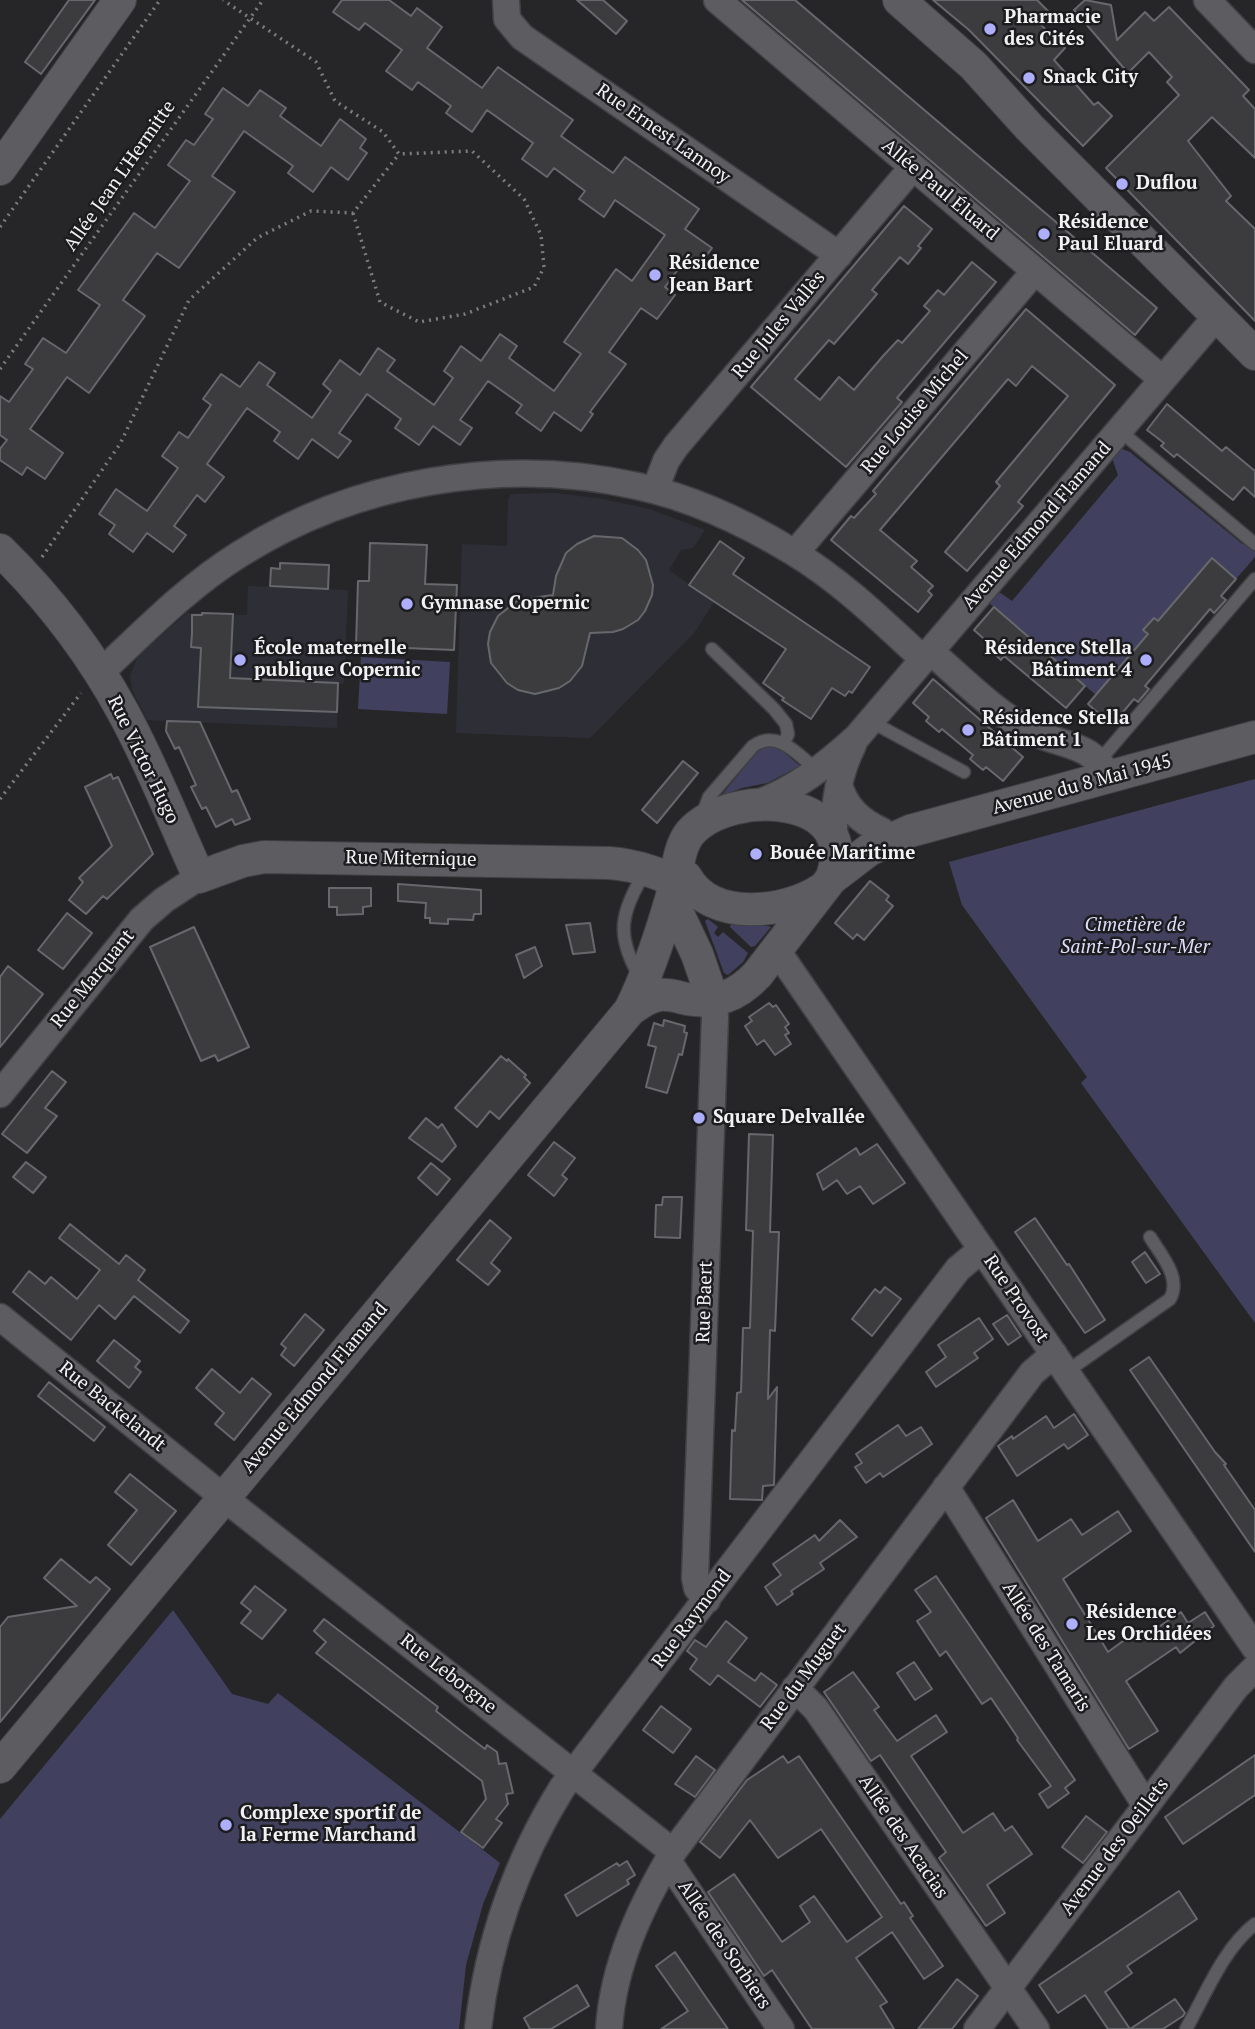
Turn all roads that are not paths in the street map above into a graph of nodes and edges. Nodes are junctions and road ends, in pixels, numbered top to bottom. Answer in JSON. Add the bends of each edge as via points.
{"nodes":[{"id":1,"x":120,"y":0,"type":"edge"},
{"id":2,"x":506,"y":0,"type":"edge"},
{"id":3,"x":717,"y":0,"type":"edge"},
{"id":4,"x":878,"y":0,"type":"edge"},
{"id":5,"x":899,"y":0,"type":"edge"},
{"id":6,"x":1207,"y":0,"type":"edge"},
{"id":7,"x":1255,"y":50,"type":"edge"},
{"id":8,"x":1029,"y":127,"type":"junction"},
{"id":9,"x":914,"y":167,"type":"junction"},
{"id":10,"x":0,"y":169,"type":"edge"},
{"id":11,"x":838,"y":255,"type":"junction"},
{"id":12,"x":1035,"y":271,"type":"junction"},
{"id":13,"x":1217,"y":316,"type":"junction"},
{"id":14,"x":1255,"y":354,"type":"edge"},
{"id":15,"x":1162,"y":379,"type":"junction"},
{"id":16,"x":1119,"y":430,"type":"junction"},
{"id":17,"x":655,"y":490,"type":"junction"},
{"id":18,"x":1255,"y":544,"type":"edge"},
{"id":19,"x":0,"y":550,"type":"edge"},
{"id":20,"x":795,"y":553,"type":"junction"},
{"id":21,"x":1255,"y":579,"type":"edge"},
{"id":22,"x":712,"y":649,"type":"dead end"},
{"id":23,"x":927,"y":655,"type":"junction"},
{"id":24,"x":99,"y":674,"type":"junction"},
{"id":25,"x":863,"y":729,"type":"junction"},
{"id":26,"x":1255,"y":737,"type":"edge"},
{"id":27,"x":784,"y":743,"type":"junction"},
{"id":28,"x":1105,"y":769,"type":"junction"},
{"id":29,"x":964,"y":772,"type":"dead end"},
{"id":30,"x":828,"y":778,"type":"junction"},
{"id":31,"x":756,"y":804,"type":"junction"},
{"id":32,"x":896,"y":831,"type":"junction"},
{"id":33,"x":831,"y":832,"type":"junction"},
{"id":34,"x":671,"y":865,"type":"junction"},
{"id":35,"x":199,"y":877,"type":"junction"},
{"id":36,"x":829,"y":881,"type":"junction"},
{"id":37,"x":776,"y":949,"type":"junction"},
{"id":38,"x":643,"y":996,"type":"junction"},
{"id":39,"x":713,"y":1000,"type":"junction"},
{"id":40,"x":0,"y":1094,"type":"edge"},
{"id":41,"x":1150,"y":1237,"type":"dead end"},
{"id":42,"x":982,"y":1249,"type":"junction"},
{"id":43,"x":0,"y":1317,"type":"edge"},
{"id":44,"x":1060,"y":1363,"type":"junction"},
{"id":45,"x":946,"y":1487,"type":"junction"},
{"id":46,"x":224,"y":1497,"type":"junction"},
{"id":47,"x":707,"y":1600,"type":"junction"},
{"id":48,"x":1255,"y":1648,"type":"edge"},
{"id":49,"x":1255,"y":1668,"type":"edge"},
{"id":50,"x":795,"y":1688,"type":"junction"},
{"id":51,"x":0,"y":1767,"type":"edge"},
{"id":52,"x":573,"y":1773,"type":"junction"},
{"id":53,"x":1146,"y":1806,"type":"junction"},
{"id":54,"x":670,"y":1856,"type":"junction"},
{"id":55,"x":1255,"y":1924,"type":"edge"},
{"id":56,"x":1007,"y":1988,"type":"junction"},
{"id":57,"x":478,"y":2029,"type":"edge"},
{"id":58,"x":609,"y":2029,"type":"edge"},
{"id":59,"x":781,"y":2029,"type":"edge"},
{"id":60,"x":977,"y":2029,"type":"edge"},
{"id":61,"x":1036,"y":2029,"type":"edge"},
{"id":62,"x":1186,"y":2029,"type":"edge"}],
"edges":[{"from":1,"to":10,"type":"street"},
{"from":2,"to":11,"type":"street","name":"Rue Ernest Lannoy","via":[[507,19],[522,37]]},
{"from":3,"to":9,"type":"street","name":"Allée Paul Éluard"},
{"from":4,"to":8,"type":"street"},
{"from":5,"to":8,"type":"street","via":[[974,66]]},
{"from":6,"to":7,"type":"street"},
{"from":8,"to":13,"type":"street"},
{"from":9,"to":11,"type":"street","name":"Rue Jules Vallès"},
{"from":9,"to":12,"type":"street","name":"Allée Paul Éluard"},
{"from":11,"to":17,"type":"street","name":"Rue Jules Vallès","via":[[676,446]]},
{"from":12,"to":15,"type":"street","name":"Allée Paul Éluard"},
{"from":12,"to":20,"type":"street","name":"Rue Louise Michel"},
{"from":13,"to":14,"type":"street"},
{"from":13,"to":15,"type":"street","name":"Avenue Edmond Flamand"},
{"from":15,"to":16,"type":"street","name":"Avenue Edmond Flamand"},
{"from":16,"to":18,"type":"lane"},
{"from":16,"to":23,"type":"street","name":"Avenue Edmond Flamand"},
{"from":17,"to":20,"type":"street","via":[[720,513]]},
{"from":17,"to":24,"type":"street","via":[[586,477],[523,474],[435,481],[353,501],[286,528],[234,558],[170,606]]},
{"from":19,"to":24,"type":"street","name":"Rue Victor Hugo","via":[[69,629]]},
{"from":20,"to":23,"type":"street"},
{"from":21,"to":28,"type":"lane"},
{"from":22,"to":27,"type":"lane","via":[[782,718],[788,734]]},
{"from":23,"to":25,"type":"street","name":"Avenue Edmond Flamand"},
{"from":23,"to":28,"type":"street","via":[[1024,728],[1089,752]]},
{"from":24,"to":35,"type":"street","name":"Rue Victor Hugo","via":[[127,720]]},
{"from":25,"to":29,"type":"lane"},
{"from":25,"to":30,"type":"street"},
{"from":26,"to":28,"type":"street","name":"Avenue du 8 Mai 1945"},
{"from":27,"to":30,"type":"lane"},
{"from":27,"to":34,"type":"lane","via":[[768,739],[753,746],[709,797]]},
{"from":28,"to":32,"type":"street","name":"Avenue du 8 Mai 1945"},
{"from":30,"to":31,"type":"street"},
{"from":30,"to":32,"type":"street","via":[[857,817]]},
{"from":30,"to":33,"type":"street"},
{"from":31,"to":33,"type":"street","via":[[791,806]]},
{"from":31,"to":34,"type":"street","via":[[722,813]]},
{"from":32,"to":33,"type":"street"},
{"from":32,"to":36,"type":"street"},
{"from":33,"to":36,"type":"street","via":[[835,862]]},
{"from":34,"to":35,"type":"street","name":"Rue Miternique","via":[[264,857]]},
{"from":34,"to":36,"type":"street","via":[[709,899],[727,906],[767,908],[805,898]]},
{"from":34,"to":38,"type":"street"},
{"from":34,"to":39,"type":"street"},
{"from":35,"to":40,"type":"street","name":"Rue Marquant","via":[[142,919]]},
{"from":36,"to":37,"type":"street"},
{"from":37,"to":39,"type":"street","via":[[743,989]]},
{"from":37,"to":42,"type":"street","name":"Rue Provost"},
{"from":38,"to":39,"type":"street"},
{"from":38,"to":46,"type":"street","name":"Avenue Edmond Flamand"},
{"from":39,"to":47,"type":"street","name":"Rue Baert","via":[[695,1578]]},
{"from":41,"to":44,"type":"lane","via":[[1174,1279],[1170,1299]]},
{"from":42,"to":44,"type":"street","name":"Rue Provost"},
{"from":42,"to":47,"type":"street","name":"Rue Raymond","via":[[958,1269]]},
{"from":43,"to":46,"type":"street","name":"Rue Backelandt"},
{"from":44,"to":45,"type":"street","name":"Rue du Muguet","via":[[1032,1373]]},
{"from":44,"to":48,"type":"street","name":"Rue Provost"},
{"from":45,"to":50,"type":"street","name":"Rue du Muguet"},
{"from":45,"to":53,"type":"street","name":"Allée des Tamaris"},
{"from":46,"to":51,"type":"street","name":"Avenue Edmond Flamand"},
{"from":46,"to":52,"type":"street","name":"Rue Leborgne"},
{"from":47,"to":52,"type":"street","name":"Rue Raymond"},
{"from":49,"to":53,"type":"street","name":"Avenue des Oeillets"},
{"from":50,"to":54,"type":"street","name":"Rue du Muguet"},
{"from":50,"to":56,"type":"street","name":"Allée des Acacias","via":[[816,1709]]},
{"from":52,"to":54,"type":"street","name":"Rue Leborgne"},
{"from":52,"to":57,"type":"street","name":"Rue Raymond","via":[[537,1831],[504,1908]]},
{"from":53,"to":56,"type":"street","name":"Avenue des Oeillets"},
{"from":54,"to":58,"type":"street","name":"Rue du Muguet","via":[[624,1952]]},
{"from":54,"to":59,"type":"street","name":"Allée des Sorbiers"},
{"from":55,"to":62,"type":"lane","via":[[1227,1956]]},
{"from":56,"to":60,"type":"street","name":"Avenue des Oeillets"},
{"from":56,"to":61,"type":"street","name":"Allée des Acacias"}]}
